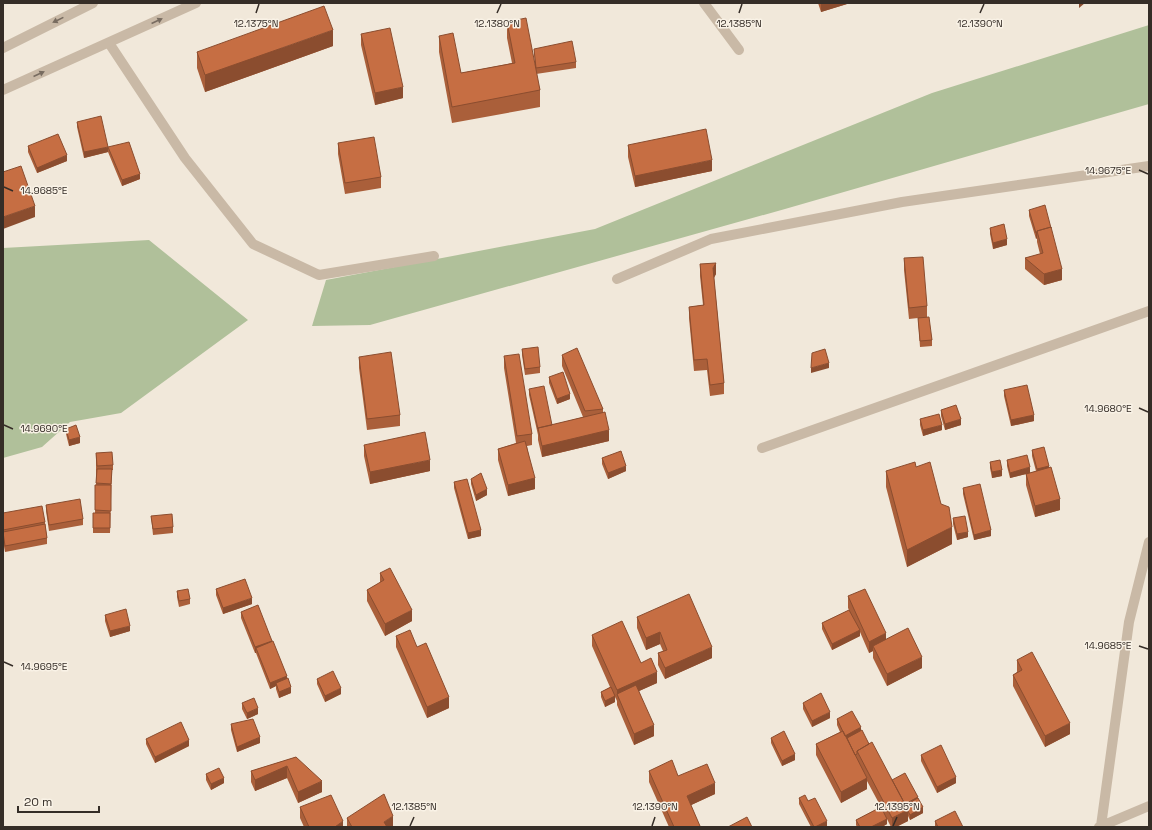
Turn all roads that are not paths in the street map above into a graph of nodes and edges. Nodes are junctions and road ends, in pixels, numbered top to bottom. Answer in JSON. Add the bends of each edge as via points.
{"nodes":[{"id":1,"x":93,"y":3,"type":"edge"},
{"id":2,"x":196,"y":3,"type":"edge"},
{"id":3,"x":704,"y":3,"type":"edge"},
{"id":4,"x":110,"y":43,"type":"junction"},
{"id":5,"x":3,"y":48,"type":"edge"},
{"id":6,"x":739,"y":50,"type":"dead end"},
{"id":7,"x":3,"y":90,"type":"edge"},
{"id":8,"x":1149,"y":166,"type":"edge"},
{"id":9,"x":434,"y":256,"type":"dead end"},
{"id":10,"x":617,"y":279,"type":"dead end"},
{"id":11,"x":1149,"y":311,"type":"edge"},
{"id":12,"x":762,"y":448,"type":"dead end"},
{"id":13,"x":1149,"y":542,"type":"edge"},
{"id":14,"x":1149,"y":806,"type":"edge"},
{"id":15,"x":1100,"y":826,"type":"edge"}],
"edges":[{"from":1,"to":5,"type":"street","one_way":true},
{"from":4,"to":2,"type":"street","one_way":true},
{"from":3,"to":6,"type":"street"},
{"from":7,"to":4,"type":"street","one_way":true},
{"from":4,"to":9,"type":"street","via":[[185,158],[253,244],[319,275]]},
{"from":8,"to":10,"type":"street","via":[[902,202],[711,239]]},
{"from":11,"to":12,"type":"street"},
{"from":13,"to":15,"type":"street","via":[[1129,622]]},
{"from":14,"to":15,"type":"street"}]}
